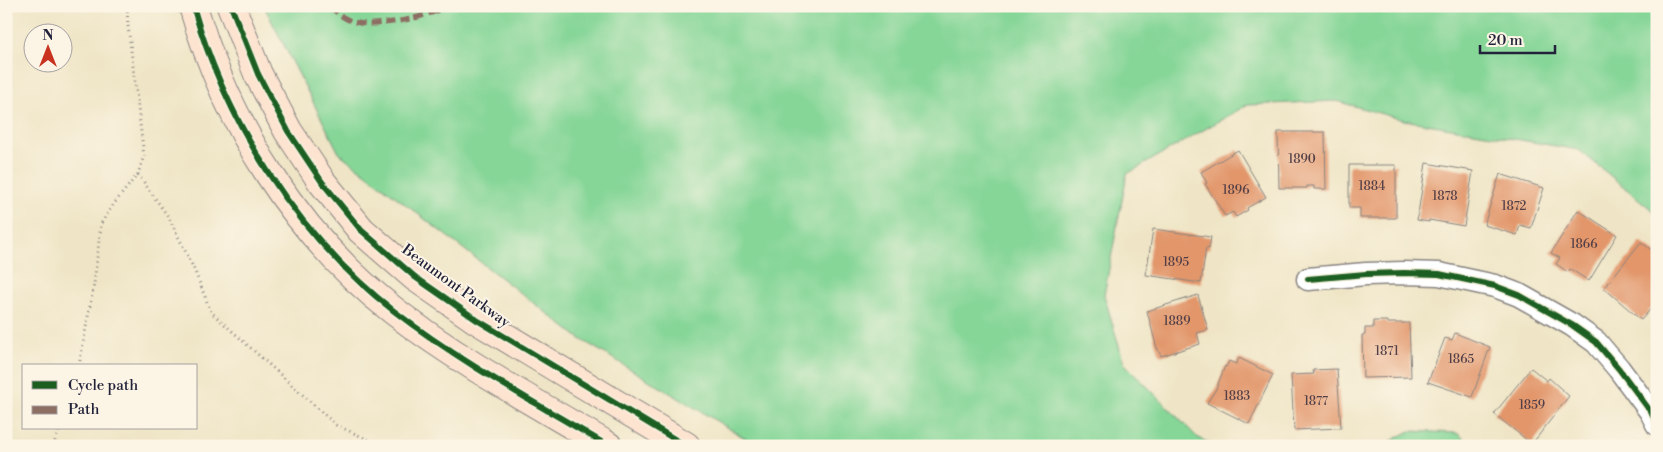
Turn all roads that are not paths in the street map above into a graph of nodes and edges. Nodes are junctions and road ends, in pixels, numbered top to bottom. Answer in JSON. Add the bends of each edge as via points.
{"nodes":[{"id":1,"x":193,"y":6,"type":"edge"},
{"id":2,"x":231,"y":6,"type":"edge"},
{"id":3,"x":1308,"y":279,"type":"dead end"},
{"id":4,"x":1657,"y":424,"type":"edge"},
{"id":5,"x":608,"y":446,"type":"edge"},
{"id":6,"x":686,"y":446,"type":"edge"}],
"edges":[{"from":1,"to":5,"type":"street","via":[[224,93],[258,155],[294,211],[342,264],[393,310],[458,356]]},
{"from":2,"to":6,"type":"street","name":"Beaumont Parkway","via":[[258,74],[288,131],[322,182],[361,230],[415,277],[477,320]]},
{"from":3,"to":4,"type":"street","via":[[1440,274],[1495,286],[1519,295],[1596,342],[1652,412]]}]}
